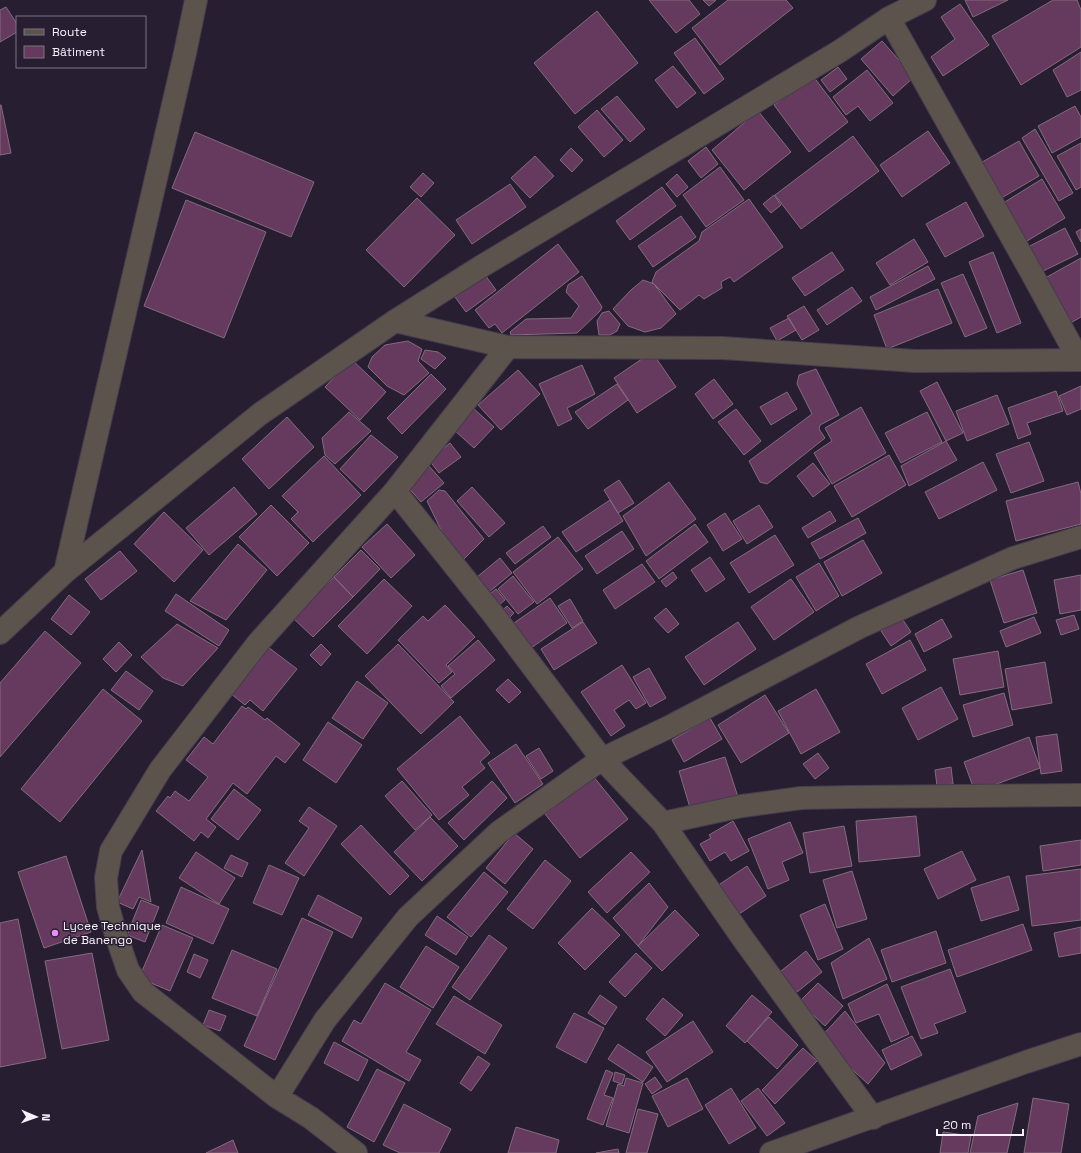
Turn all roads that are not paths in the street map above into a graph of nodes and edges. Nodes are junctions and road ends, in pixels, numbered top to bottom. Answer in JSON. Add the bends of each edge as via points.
{"nodes":[{"id":1,"x":196,"y":0,"type":"edge"},
{"id":2,"x":925,"y":0,"type":"edge"},
{"id":3,"x":889,"y":18,"type":"junction"},
{"id":4,"x":395,"y":321,"type":"junction"},
{"id":5,"x":508,"y":347,"type":"junction"},
{"id":6,"x":1080,"y":360,"type":"edge"},
{"id":7,"x":395,"y":491,"type":"junction"},
{"id":8,"x":1081,"y":537,"type":"edge"},
{"id":9,"x":65,"y":572,"type":"junction"},
{"id":10,"x":0,"y":633,"type":"edge"},
{"id":11,"x":602,"y":759,"type":"junction"},
{"id":12,"x":1081,"y":795,"type":"edge"},
{"id":13,"x":663,"y":823,"type":"junction"},
{"id":14,"x":1081,"y":1044,"type":"edge"},
{"id":15,"x":277,"y":1097,"type":"junction"},
{"id":16,"x":873,"y":1118,"type":"junction"},
{"id":17,"x":356,"y":1153,"type":"edge"},
{"id":18,"x":771,"y":1153,"type":"edge"}],
"edges":[{"from":1,"to":9,"type":"street"},
{"from":2,"to":3,"type":"street"},
{"from":3,"to":4,"type":"street","via":[[840,51]]},
{"from":3,"to":6,"type":"street"},
{"from":4,"to":5,"type":"street"},
{"from":4,"to":9,"type":"street","via":[[260,414]]},
{"from":5,"to":6,"type":"street","via":[[722,348],[915,361]]},
{"from":5,"to":7,"type":"street"},
{"from":7,"to":11,"type":"street"},
{"from":7,"to":15,"type":"street","via":[[258,643],[160,770],[111,851],[106,878],[108,906],[128,970],[143,992]]},
{"from":8,"to":11,"type":"street","via":[[1013,558],[860,627],[671,726]]},
{"from":9,"to":10,"type":"street"},
{"from":11,"to":13,"type":"street"},
{"from":11,"to":15,"type":"street","via":[[499,832],[408,917],[325,1020]]},
{"from":12,"to":13,"type":"street","via":[[801,798],[742,806]]},
{"from":13,"to":16,"type":"street"},
{"from":14,"to":16,"type":"street"},
{"from":15,"to":17,"type":"street","via":[[311,1118]]},
{"from":16,"to":18,"type":"street"}]}
